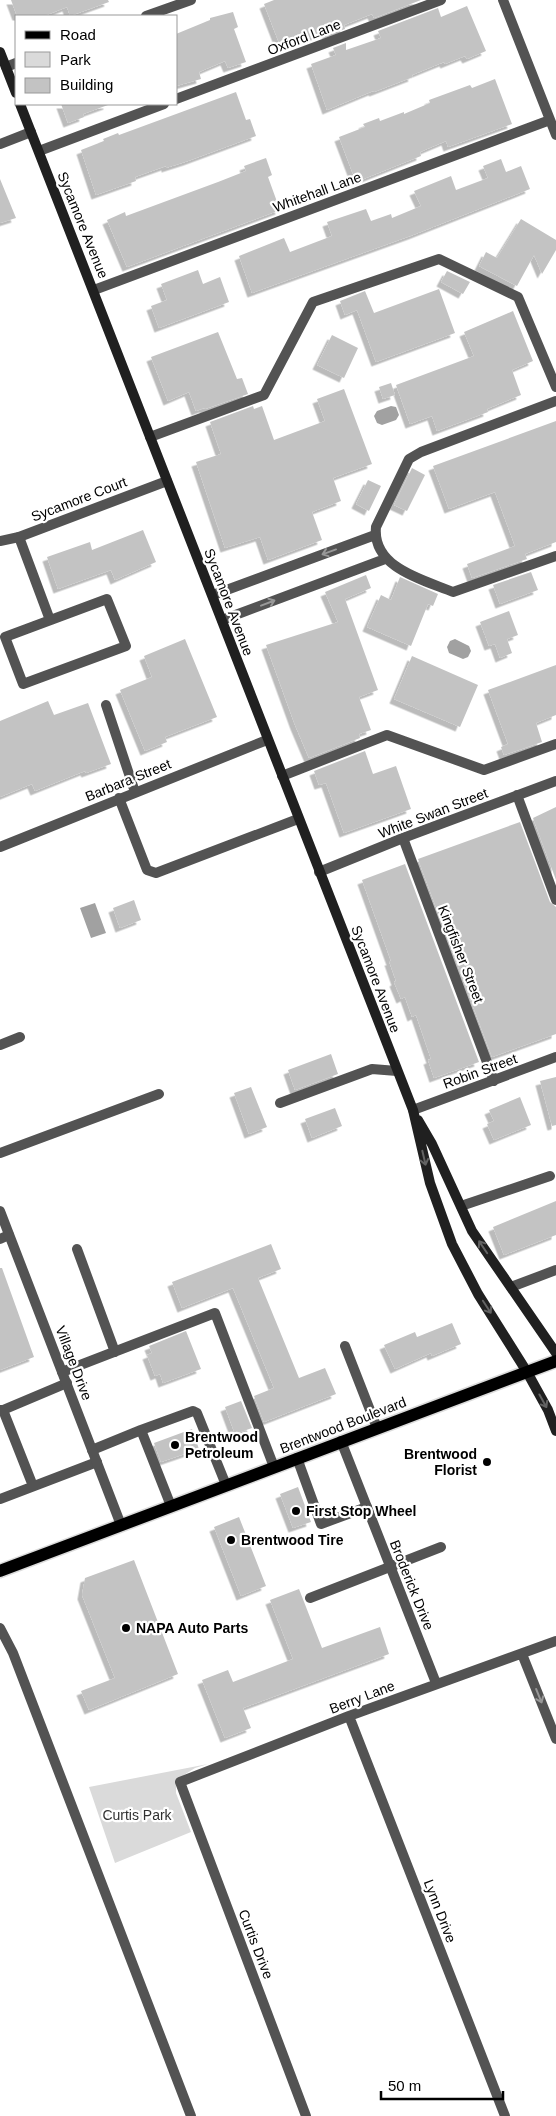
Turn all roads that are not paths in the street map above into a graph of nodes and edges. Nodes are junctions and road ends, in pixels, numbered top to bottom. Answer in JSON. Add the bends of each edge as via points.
{"nodes":[{"id":1,"x":191,"y":0,"type":"edge"},
{"id":2,"x":441,"y":0,"type":"edge"},
{"id":3,"x":503,"y":0,"type":"edge"},
{"id":4,"x":149,"y":15,"type":"edge"},
{"id":5,"x":0,"y":52,"type":"edge"},
{"id":6,"x":15,"y":63,"type":"edge"},
{"id":7,"x":6,"y":67,"type":"junction"},
{"id":8,"x":15,"y":90,"type":"edge"},
{"id":9,"x":178,"y":98,"type":"edge"},
{"id":10,"x":20,"y":105,"type":"edge"},
{"id":11,"x":161,"y":105,"type":"edge"},
{"id":12,"x":550,"y":120,"type":"junction"},
{"id":13,"x":31,"y":132,"type":"junction"},
{"id":14,"x":556,"y":135,"type":"edge"},
{"id":15,"x":0,"y":144,"type":"edge"},
{"id":16,"x":38,"y":150,"type":"junction"},
{"id":17,"x":94,"y":290,"type":"junction"},
{"id":18,"x":556,"y":387,"type":"edge"},
{"id":19,"x":556,"y":401,"type":"edge"},
{"id":20,"x":150,"y":438,"type":"junction"},
{"id":21,"x":167,"y":481,"type":"junction"},
{"id":22,"x":375,"y":535,"type":"junction"},
{"id":23,"x":19,"y":537,"type":"junction"},
{"id":24,"x":0,"y":541,"type":"edge"},
{"id":25,"x":556,"y":556,"type":"edge"},
{"id":26,"x":385,"y":559,"type":"junction"},
{"id":27,"x":213,"y":596,"type":"junction"},
{"id":28,"x":50,"y":620,"type":"junction"},
{"id":29,"x":222,"y":620,"type":"junction"},
{"id":30,"x":106,"y":705,"type":"dead end"},
{"id":31,"x":267,"y":740,"type":"junction"},
{"id":32,"x":556,"y":744,"type":"edge"},
{"id":33,"x":282,"y":776,"type":"junction"},
{"id":34,"x":556,"y":781,"type":"edge"},
{"id":35,"x":135,"y":792,"type":"junction"},
{"id":36,"x":517,"y":795,"type":"junction"},
{"id":37,"x":119,"y":798,"type":"junction"},
{"id":38,"x":298,"y":819,"type":"junction"},
{"id":39,"x":403,"y":838,"type":"junction"},
{"id":40,"x":0,"y":847,"type":"edge"},
{"id":41,"x":320,"y":872,"type":"junction"},
{"id":42,"x":556,"y":900,"type":"edge"},
{"id":43,"x":20,"y":1037,"type":"dead end"},
{"id":44,"x":0,"y":1045,"type":"edge"},
{"id":45,"x":556,"y":1057,"type":"edge"},
{"id":46,"x":397,"y":1071,"type":"junction"},
{"id":47,"x":494,"y":1081,"type":"junction"},
{"id":48,"x":159,"y":1094,"type":"dead end"},
{"id":49,"x":280,"y":1103,"type":"dead end"},
{"id":50,"x":413,"y":1110,"type":"junction"},
{"id":51,"x":0,"y":1153,"type":"edge"},
{"id":52,"x":550,"y":1176,"type":"dead end"},
{"id":53,"x":461,"y":1206,"type":"junction"},
{"id":54,"x":0,"y":1211,"type":"edge"},
{"id":55,"x":5,"y":1237,"type":"edge"},
{"id":56,"x":77,"y":1250,"type":"dead end"},
{"id":57,"x":556,"y":1270,"type":"edge"},
{"id":58,"x":511,"y":1287,"type":"junction"},
{"id":59,"x":345,"y":1346,"type":"dead end"},
{"id":60,"x":115,"y":1352,"type":"junction"},
{"id":61,"x":556,"y":1353,"type":"edge"},
{"id":62,"x":556,"y":1361,"type":"edge"},
{"id":63,"x":62,"y":1372,"type":"junction"},
{"id":64,"x":526,"y":1372,"type":"junction"},
{"id":65,"x":67,"y":1383,"type":"junction"},
{"id":66,"x":1,"y":1410,"type":"edge"},
{"id":67,"x":376,"y":1428,"type":"junction"},
{"id":68,"x":141,"y":1430,"type":"junction"},
{"id":69,"x":556,"y":1431,"type":"edge"},
{"id":70,"x":341,"y":1441,"type":"junction"},
{"id":71,"x":92,"y":1450,"type":"junction"},
{"id":72,"x":297,"y":1458,"type":"junction"},
{"id":73,"x":97,"y":1462,"type":"junction"},
{"id":74,"x":274,"y":1467,"type":"junction"},
{"id":75,"x":226,"y":1485,"type":"junction"},
{"id":76,"x":33,"y":1486,"type":"junction"},
{"id":77,"x":0,"y":1499,"type":"edge"},
{"id":78,"x":171,"y":1506,"type":"junction"},
{"id":79,"x":367,"y":1507,"type":"junction"},
{"id":80,"x":122,"y":1525,"type":"junction"},
{"id":81,"x":442,"y":1547,"type":"dead end"},
{"id":82,"x":390,"y":1567,"type":"junction"},
{"id":83,"x":0,"y":1571,"type":"edge"},
{"id":84,"x":310,"y":1598,"type":"dead end"},
{"id":85,"x":0,"y":1628,"type":"edge"},
{"id":86,"x":556,"y":1641,"type":"edge"},
{"id":87,"x":522,"y":1654,"type":"junction"},
{"id":88,"x":436,"y":1684,"type":"junction"},
{"id":89,"x":349,"y":1716,"type":"junction"},
{"id":90,"x":556,"y":1739,"type":"edge"},
{"id":91,"x":180,"y":1782,"type":"joint"},
{"id":92,"x":191,"y":2116,"type":"edge"},
{"id":93,"x":306,"y":2116,"type":"edge"},
{"id":94,"x":505,"y":2116,"type":"edge"}],
"edges":[{"from":1,"to":4,"type":"street"},
{"from":2,"to":9,"type":"street","name":"Oxford Lane"},
{"from":3,"to":12,"type":"street"},
{"from":5,"to":7,"type":"street"},
{"from":6,"to":7,"type":"street"},
{"from":7,"to":8,"type":"street"},
{"from":10,"to":13,"type":"street","name":"Sycamore Avenue"},
{"from":11,"to":16,"type":"street"},
{"from":12,"to":14,"type":"street"},
{"from":12,"to":17,"type":"street","name":"Whitehall Lane"},
{"from":13,"to":15,"type":"street"},
{"from":13,"to":16,"type":"street","name":"Sycamore Avenue"},
{"from":16,"to":17,"type":"street","name":"Sycamore Avenue"},
{"from":17,"to":20,"type":"street","name":"Sycamore Avenue"},
{"from":18,"to":20,"type":"street","via":[[518,296],[439,259],[313,302],[264,395]]},
{"from":19,"to":22,"type":"street","via":[[409,459]]},
{"from":20,"to":21,"type":"street","name":"Sycamore Avenue"},
{"from":21,"to":23,"type":"street","name":"Sycamore Court"},
{"from":21,"to":27,"type":"street","name":"Sycamore Avenue"},
{"from":22,"to":26,"type":"street"},
{"from":22,"to":27,"type":"street","one_way":true},
{"from":23,"to":24,"type":"street","name":"Sycamore Court"},
{"from":23,"to":28,"type":"street"},
{"from":25,"to":26,"type":"street","via":[[453,592],[403,571]]},
{"from":29,"to":26,"type":"street","one_way":true},
{"from":27,"to":29,"type":"street","name":"Sycamore Avenue"},
{"from":28,"to":28,"type":"street","via":[[107,599],[126,646],[23,684],[5,637]]},
{"from":29,"to":31,"type":"street","name":"Sycamore Avenue"},
{"from":30,"to":35,"type":"street"},
{"from":31,"to":33,"type":"street","name":"Sycamore Avenue"},
{"from":31,"to":35,"type":"street","name":"Barbara Street"},
{"from":32,"to":33,"type":"street","via":[[484,770],[387,735]]},
{"from":33,"to":38,"type":"street","name":"Sycamore Avenue"},
{"from":34,"to":36,"type":"street","name":"White Swan Street"},
{"from":35,"to":37,"type":"street","name":"Barbara Street"},
{"from":36,"to":39,"type":"street","name":"White Swan Street"},
{"from":36,"to":42,"type":"street"},
{"from":37,"to":38,"type":"street","via":[[147,870],[156,873]]},
{"from":37,"to":40,"type":"street","name":"Barbara Street"},
{"from":38,"to":41,"type":"street","name":"Sycamore Avenue"},
{"from":39,"to":41,"type":"street","name":"White Swan Street"},
{"from":39,"to":47,"type":"street","name":"Kingfisher Street"},
{"from":41,"to":46,"type":"street","name":"Sycamore Avenue"},
{"from":43,"to":44,"type":"street"},
{"from":45,"to":47,"type":"street","name":"Robin Street"},
{"from":46,"to":49,"type":"street","via":[[372,1069]]},
{"from":46,"to":50,"type":"street","name":"Sycamore Avenue"},
{"from":47,"to":50,"type":"street","name":"Robin Street"},
{"from":48,"to":51,"type":"street"},
{"from":50,"to":53,"type":"street","name":"Sycamore Avenue"},
{"from":50,"to":64,"type":"street","name":"Sycamore Avenue","one_way":true,"via":[[430,1183],[452,1244],[478,1294]]},
{"from":52,"to":53,"type":"street"},
{"from":58,"to":53,"type":"street","name":"Sycamore Avenue","one_way":true,"via":[[472,1230]]},
{"from":54,"to":55,"type":"street","name":"Village Drive"},
{"from":55,"to":63,"type":"street","name":"Village Drive"},
{"from":56,"to":60,"type":"street"},
{"from":57,"to":58,"type":"street"},
{"from":58,"to":61,"type":"street","name":"Sycamore Avenue"},
{"from":59,"to":67,"type":"street"},
{"from":60,"to":63,"type":"street"},
{"from":60,"to":74,"type":"street","via":[[215,1313]]},
{"from":62,"to":64,"type":"main road","name":"Brentwood Boulevard"},
{"from":63,"to":65,"type":"street","name":"Village Drive"},
{"from":64,"to":67,"type":"main road","name":"Brentwood Boulevard"},
{"from":64,"to":69,"type":"street","name":"Sycamore Avenue","one_way":true},
{"from":65,"to":66,"type":"street"},
{"from":65,"to":71,"type":"street","name":"Village Drive"},
{"from":66,"to":76,"type":"street"},
{"from":67,"to":70,"type":"main road","name":"Brentwood Boulevard"},
{"from":68,"to":71,"type":"street"},
{"from":68,"to":75,"type":"street","via":[[193,1411],[197,1413]]},
{"from":68,"to":78,"type":"street"},
{"from":70,"to":72,"type":"main road","name":"Brentwood Boulevard"},
{"from":70,"to":79,"type":"street","name":"Broderick Drive"},
{"from":71,"to":73,"type":"street","name":"Village Drive"},
{"from":72,"to":74,"type":"main road","name":"Brentwood Boulevard"},
{"from":72,"to":79,"type":"street","via":[[320,1524]]},
{"from":73,"to":76,"type":"street"},
{"from":73,"to":80,"type":"street","name":"Village Drive"},
{"from":74,"to":75,"type":"main road","name":"Brentwood Boulevard"},
{"from":75,"to":78,"type":"main road","name":"Brentwood Boulevard"},
{"from":76,"to":77,"type":"street"},
{"from":78,"to":80,"type":"main road","name":"Brentwood Boulevard"},
{"from":79,"to":82,"type":"street","name":"Broderick Drive"},
{"from":80,"to":83,"type":"main road","name":"Brentwood Boulevard"},
{"from":81,"to":82,"type":"street"},
{"from":82,"to":84,"type":"street"},
{"from":82,"to":88,"type":"street","name":"Broderick Drive"},
{"from":85,"to":92,"type":"street","via":[[13,1654]]},
{"from":86,"to":87,"type":"street","name":"Berry Lane"},
{"from":87,"to":88,"type":"street","name":"Berry Lane"},
{"from":87,"to":90,"type":"street","one_way":true},
{"from":88,"to":89,"type":"street","name":"Berry Lane"},
{"from":89,"to":91,"type":"street","name":"Berry Lane"},
{"from":89,"to":94,"type":"street","name":"Lynn Drive"},
{"from":91,"to":93,"type":"street","name":"Curtis Drive"}]}
